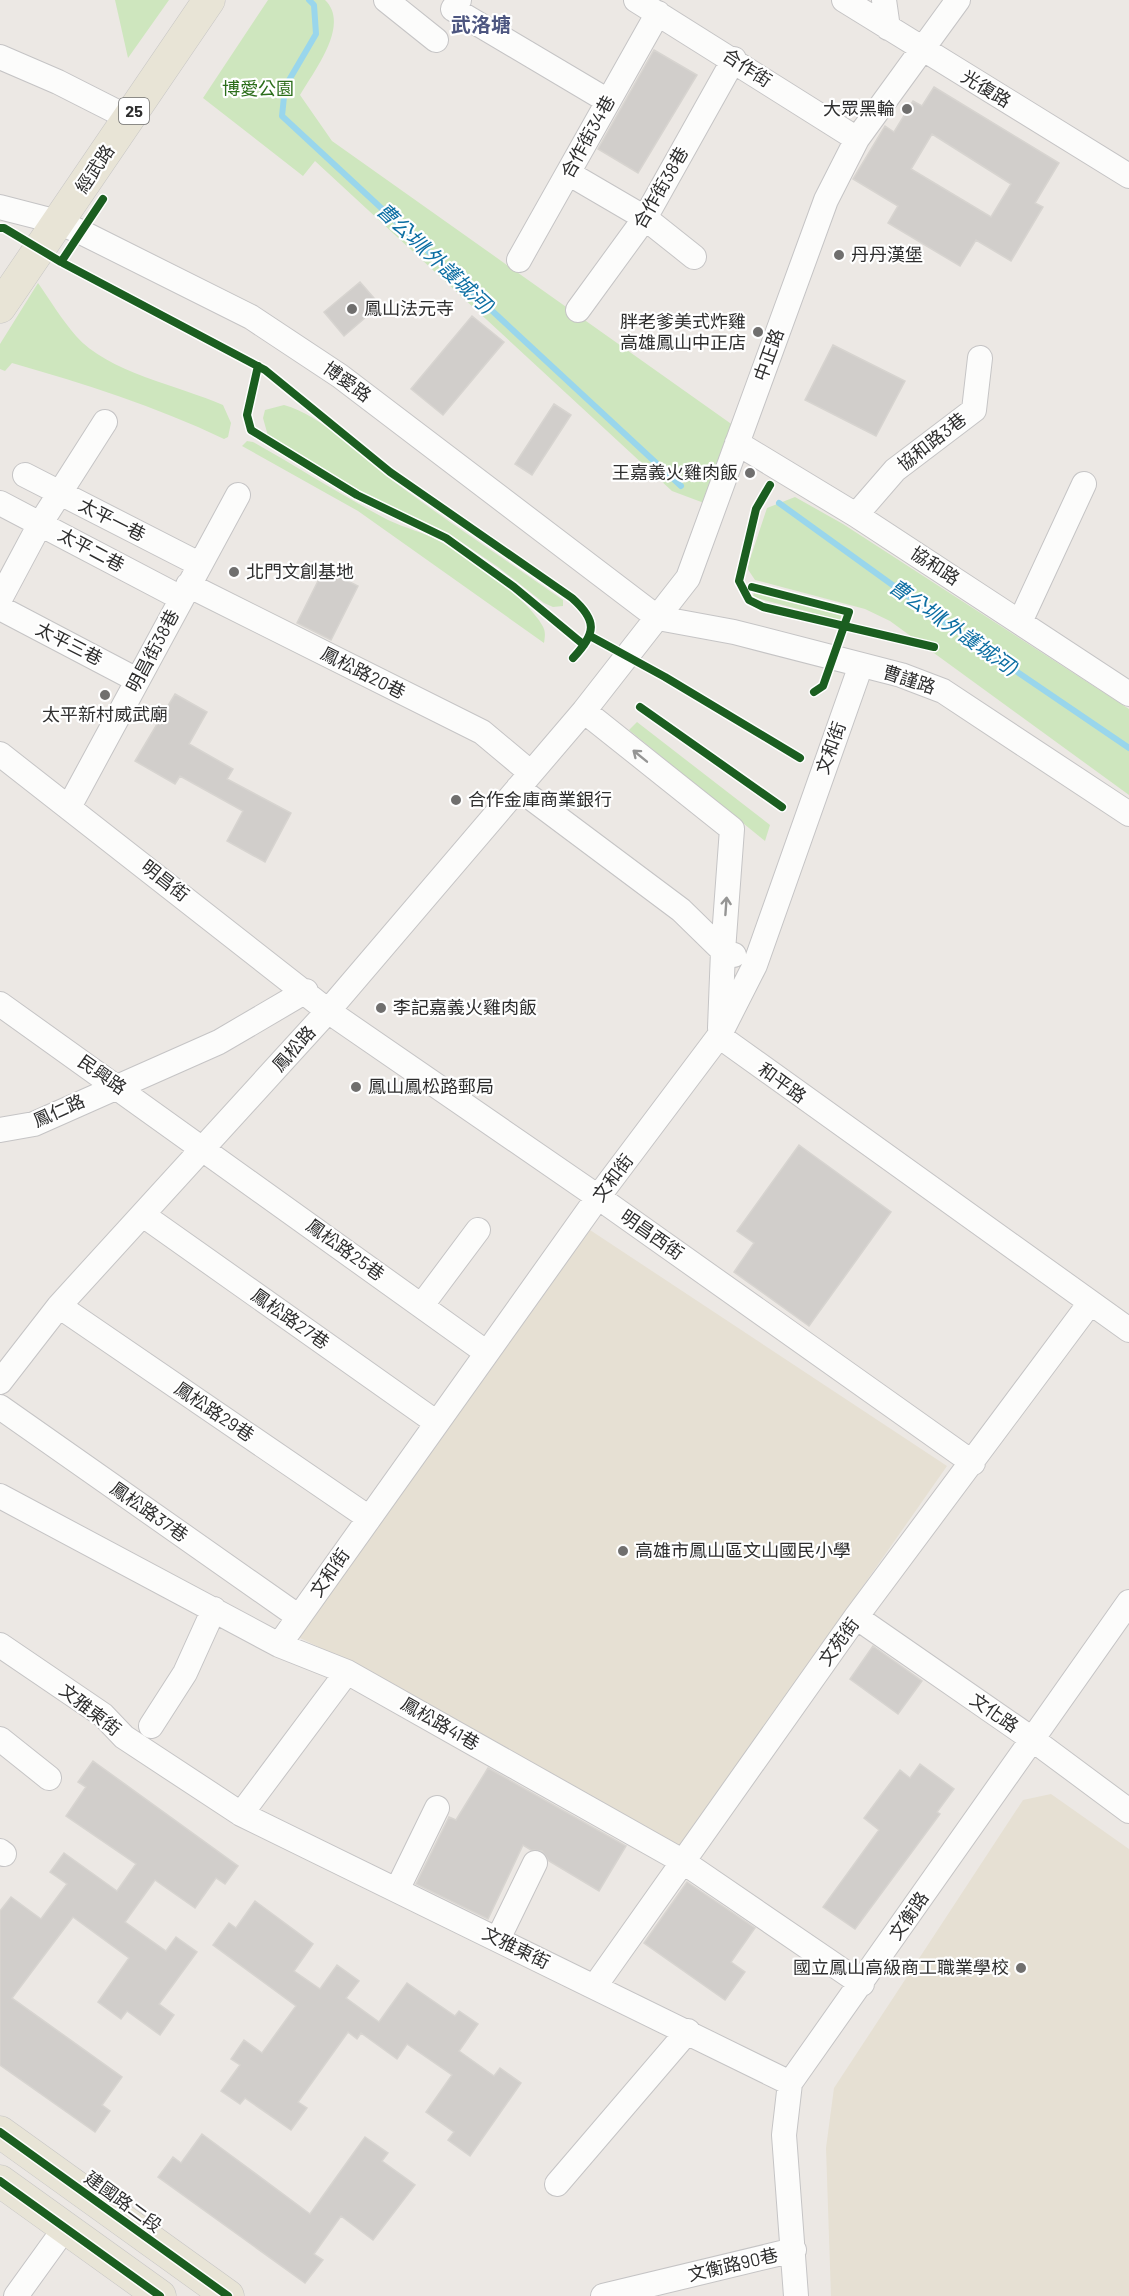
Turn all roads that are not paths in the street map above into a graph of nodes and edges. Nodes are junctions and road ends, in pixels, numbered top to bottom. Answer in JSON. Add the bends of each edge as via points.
{"nodes":[{"id":1,"x":209,"y":0,"type":"edge"},
{"id":2,"x":386,"y":0,"type":"edge"},
{"id":3,"x":459,"y":0,"type":"edge"},
{"id":4,"x":636,"y":0,"type":"edge"},
{"id":5,"x":844,"y":0,"type":"edge"},
{"id":6,"x":884,"y":0,"type":"edge"},
{"id":7,"x":958,"y":0,"type":"edge"},
{"id":8,"x":658,"y":13,"type":"junction"},
{"id":9,"x":888,"y":28,"type":"junction"},
{"id":10,"x":436,"y":40,"type":"dead end"},
{"id":11,"x":923,"y":51,"type":"junction"},
{"id":12,"x":0,"y":57,"type":"edge"},
{"id":13,"x":734,"y":59,"type":"junction"},
{"id":14,"x":609,"y":101,"type":"junction"},
{"id":15,"x":129,"y":118,"type":"junction"},
{"id":16,"x":857,"y":139,"type":"junction"},
{"id":17,"x":568,"y":173,"type":"junction"},
{"id":18,"x":1129,"y":176,"type":"edge"},
{"id":19,"x":0,"y":207,"type":"edge"},
{"id":20,"x":645,"y":218,"type":"junction"},
{"id":21,"x":58,"y":222,"type":"junction"},
{"id":22,"x":694,"y":257,"type":"dead end"},
{"id":23,"x":519,"y":260,"type":"dead end"},
{"id":24,"x":0,"y":307,"type":"edge"},
{"id":25,"x":578,"y":310,"type":"dead end"},
{"id":26,"x":980,"y":358,"type":"dead end"},
{"id":27,"x":105,"y":422,"type":"dead end"},
{"id":28,"x":737,"y":443,"type":"junction"},
{"id":29,"x":25,"y":475,"type":"dead end"},
{"id":30,"x":1084,"y":484,"type":"dead end"},
{"id":31,"x":60,"y":493,"type":"junction"},
{"id":32,"x":238,"y":495,"type":"dead end"},
{"id":33,"x":0,"y":503,"type":"edge"},
{"id":34,"x":856,"y":515,"type":"junction"},
{"id":35,"x":40,"y":524,"type":"junction"},
{"id":36,"x":199,"y":564,"type":"junction"},
{"id":37,"x":185,"y":591,"type":"junction"},
{"id":38,"x":0,"y":599,"type":"edge"},
{"id":39,"x":0,"y":608,"type":"edge"},
{"id":40,"x":658,"y":618,"type":"junction"},
{"id":41,"x":1020,"y":622,"type":"junction"},
{"id":42,"x":861,"y":665,"type":"junction"},
{"id":43,"x":137,"y":680,"type":"junction"},
{"id":44,"x":1129,"y":694,"type":"edge"},
{"id":45,"x":584,"y":711,"type":"junction"},
{"id":46,"x":0,"y":754,"type":"edge"},
{"id":47,"x":524,"y":781,"type":"junction"},
{"id":48,"x":69,"y":807,"type":"junction"},
{"id":49,"x":1129,"y":814,"type":"edge"},
{"id":50,"x":723,"y":951,"type":"junction"},
{"id":51,"x":755,"y":965,"type":"junction"},
{"id":52,"x":306,"y":991,"type":"junction"},
{"id":53,"x":0,"y":1004,"type":"edge"},
{"id":54,"x":328,"y":1011,"type":"junction"},
{"id":55,"x":719,"y":1036,"type":"junction"},
{"id":56,"x":117,"y":1085,"type":"junction"},
{"id":57,"x":0,"y":1130,"type":"edge"},
{"id":58,"x":203,"y":1148,"type":"junction"},
{"id":59,"x":598,"y":1197,"type":"junction"},
{"id":60,"x":142,"y":1215,"type":"junction"},
{"id":61,"x":478,"y":1230,"type":"dead end"},
{"id":62,"x":1090,"y":1303,"type":"junction"},
{"id":63,"x":422,"y":1305,"type":"junction"},
{"id":64,"x":59,"y":1306,"type":"junction"},
{"id":65,"x":1129,"y":1330,"type":"edge"},
{"id":66,"x":487,"y":1353,"type":"junction"},
{"id":67,"x":0,"y":1382,"type":"edge"},
{"id":68,"x":0,"y":1407,"type":"edge"},
{"id":69,"x":437,"y":1423,"type":"junction"},
{"id":70,"x":973,"y":1463,"type":"junction"},
{"id":71,"x":0,"y":1496,"type":"edge"},
{"id":72,"x":369,"y":1518,"type":"junction"},
{"id":73,"x":1129,"y":1602,"type":"edge"},
{"id":74,"x":214,"y":1609,"type":"junction"},
{"id":75,"x":298,"y":1617,"type":"junction"},
{"id":76,"x":856,"y":1617,"type":"junction"},
{"id":77,"x":0,"y":1645,"type":"edge"},
{"id":78,"x":279,"y":1645,"type":"junction"},
{"id":79,"x":347,"y":1672,"type":"junction"},
{"id":80,"x":151,"y":1726,"type":"dead end"},
{"id":81,"x":0,"y":1738,"type":"edge"},
{"id":82,"x":1032,"y":1739,"type":"junction"},
{"id":83,"x":49,"y":1778,"type":"dead end"},
{"id":84,"x":437,"y":1808,"type":"dead end"},
{"id":85,"x":1129,"y":1811,"type":"edge"},
{"id":86,"x":241,"y":1814,"type":"junction"},
{"id":87,"x":682,"y":1861,"type":"junction"},
{"id":88,"x":535,"y":1863,"type":"dead end"},
{"id":89,"x":397,"y":1890,"type":"junction"},
{"id":90,"x":498,"y":1939,"type":"junction"},
{"id":91,"x":862,"y":1984,"type":"junction"},
{"id":92,"x":595,"y":1986,"type":"junction"},
{"id":93,"x":688,"y":2031,"type":"junction"},
{"id":94,"x":790,"y":2083,"type":"junction"},
{"id":95,"x":0,"y":2132,"type":"edge"},
{"id":96,"x":0,"y":2181,"type":"edge"},
{"id":97,"x":557,"y":2184,"type":"dead end"},
{"id":98,"x":65,"y":2228,"type":"junction"},
{"id":99,"x":794,"y":2250,"type":"junction"},
{"id":100,"x":16,"y":2296,"type":"edge"},
{"id":101,"x":160,"y":2296,"type":"edge"},
{"id":102,"x":228,"y":2296,"type":"edge"},
{"id":103,"x":603,"y":2296,"type":"edge"},
{"id":104,"x":796,"y":2296,"type":"edge"}],
"edges":[{"from":1,"to":15,"type":"main road","name":"經武路","number":"25"},
{"from":2,"to":10,"type":"street"},
{"from":3,"to":14,"type":"street","via":[[453,9]]},
{"from":4,"to":8,"type":"street","name":"合作街"},
{"from":5,"to":9,"type":"street","name":"光復路"},
{"from":6,"to":9,"type":"street"},
{"from":7,"to":11,"type":"street","name":"中正路"},
{"from":8,"to":13,"type":"street","name":"合作街"},
{"from":8,"to":14,"type":"street","name":"合作街34巷"},
{"from":9,"to":11,"type":"street","name":"光復路"},
{"from":11,"to":16,"type":"street","name":"中正路"},
{"from":11,"to":18,"type":"street","name":"光復路"},
{"from":12,"to":15,"type":"street"},
{"from":13,"to":16,"type":"street","name":"合作街"},
{"from":13,"to":20,"type":"street","name":"合作街38巷"},
{"from":14,"to":17,"type":"street","name":"合作街34巷"},
{"from":15,"to":21,"type":"main road","name":"經武路","number":"25"},
{"from":16,"to":28,"type":"street","name":"中正路","via":[[826,200]]},
{"from":17,"to":20,"type":"street"},
{"from":17,"to":23,"type":"street","name":"合作街34巷"},
{"from":19,"to":21,"type":"street","name":"博愛路"},
{"from":20,"to":22,"type":"street"},
{"from":20,"to":25,"type":"street","name":"合作街38巷"},
{"from":21,"to":24,"type":"main road","name":"經武路","number":"25"},
{"from":21,"to":40,"type":"street","name":"博愛路","via":[[251,317],[340,376]]},
{"from":26,"to":34,"type":"street","name":"協和路3巷","via":[[974,410],[895,470]]},
{"from":27,"to":31,"type":"street"},
{"from":28,"to":34,"type":"street","name":"協和路"},
{"from":28,"to":40,"type":"street","name":"中正路","via":[[688,578]]},
{"from":29,"to":31,"type":"street","name":"太平一巷"},
{"from":30,"to":41,"type":"street"},
{"from":31,"to":35,"type":"street"},
{"from":31,"to":36,"type":"street","name":"太平一巷"},
{"from":32,"to":36,"type":"street","name":"明昌街38巷"},
{"from":33,"to":35,"type":"street","name":"太平二巷"},
{"from":34,"to":41,"type":"street","name":"協和路"},
{"from":35,"to":37,"type":"street","name":"太平二巷"},
{"from":35,"to":38,"type":"street"},
{"from":36,"to":37,"type":"street","name":"明昌街38巷"},
{"from":37,"to":43,"type":"street","name":"明昌街38巷"},
{"from":37,"to":47,"type":"street","name":"鳳松路20巷","via":[[482,732]]},
{"from":39,"to":43,"type":"street","name":"太平三巷"},
{"from":40,"to":42,"type":"street","name":"曹謹路","via":[[734,632]]},
{"from":40,"to":45,"type":"street","name":"中正路"},
{"from":41,"to":44,"type":"street","name":"協和路"},
{"from":42,"to":49,"type":"street","name":"曹謹路","via":[[943,691]]},
{"from":42,"to":51,"type":"street","name":"文和街"},
{"from":43,"to":48,"type":"street","name":"明昌街38巷"},
{"from":45,"to":47,"type":"street","name":"鳳松路"},
{"from":50,"to":45,"type":"street","one_way":true,"via":[[732,829]]},
{"from":46,"to":48,"type":"street","name":"明昌街"},
{"from":47,"to":50,"type":"street","via":[[681,910]]},
{"from":47,"to":54,"type":"street","name":"鳳松路"},
{"from":48,"to":52,"type":"street","name":"明昌街"},
{"from":50,"to":51,"type":"street"},
{"from":50,"to":55,"type":"street"},
{"from":51,"to":55,"type":"street","name":"文和街"},
{"from":52,"to":54,"type":"street","name":"明昌街"},
{"from":52,"to":56,"type":"street","name":"鳳仁路","via":[[219,1042]]},
{"from":53,"to":56,"type":"street","name":"民興路"},
{"from":54,"to":58,"type":"street","name":"鳳松路"},
{"from":54,"to":59,"type":"street","name":"明昌西街"},
{"from":55,"to":59,"type":"street","name":"文和街"},
{"from":55,"to":62,"type":"street","name":"和平路"},
{"from":56,"to":57,"type":"street","name":"鳳仁路","via":[[34,1124]]},
{"from":56,"to":58,"type":"street","name":"民興路"},
{"from":58,"to":60,"type":"street","name":"鳳松路"},
{"from":58,"to":63,"type":"street","name":"鳳松路25巷"},
{"from":59,"to":66,"type":"street","name":"文和街"},
{"from":59,"to":70,"type":"street","name":"明昌西街"},
{"from":60,"to":64,"type":"street","name":"鳳松路"},
{"from":60,"to":69,"type":"street","name":"鳳松路27巷"},
{"from":61,"to":63,"type":"street"},
{"from":62,"to":65,"type":"street","name":"和平路"},
{"from":62,"to":70,"type":"street","name":"文苑街"},
{"from":63,"to":66,"type":"street","name":"鳳松路25巷"},
{"from":64,"to":67,"type":"street","name":"鳳松路"},
{"from":64,"to":72,"type":"street","name":"鳳松路29巷"},
{"from":66,"to":69,"type":"street","name":"文和街"},
{"from":68,"to":75,"type":"street","name":"鳳松路37巷"},
{"from":69,"to":72,"type":"street","name":"文和街"},
{"from":70,"to":76,"type":"street","name":"文苑街"},
{"from":71,"to":74,"type":"street","name":"鳳松路41巷"},
{"from":72,"to":75,"type":"street","name":"文和街"},
{"from":73,"to":82,"type":"street","name":"文衡路"},
{"from":74,"to":78,"type":"street","name":"鳳松路41巷"},
{"from":74,"to":80,"type":"street","via":[[185,1673]]},
{"from":75,"to":78,"type":"street","name":"文和街"},
{"from":76,"to":82,"type":"street","name":"文化路"},
{"from":76,"to":87,"type":"street","name":"文苑街"},
{"from":77,"to":86,"type":"street","name":"文雅東街","via":[[103,1715],[124,1737]]},
{"from":78,"to":79,"type":"street","name":"鳳松路41巷"},
{"from":79,"to":86,"type":"street"},
{"from":79,"to":87,"type":"street","name":"鳳松路41巷"},
{"from":81,"to":83,"type":"street"},
{"from":82,"to":85,"type":"street","name":"文化路"},
{"from":82,"to":91,"type":"street","name":"文衡路"},
{"from":84,"to":89,"type":"street"},
{"from":86,"to":89,"type":"street","name":"文雅東街"},
{"from":87,"to":91,"type":"street","name":"鳳松路41巷"},
{"from":87,"to":92,"type":"street","name":"文苑街"},
{"from":88,"to":90,"type":"street"},
{"from":89,"to":90,"type":"street","name":"文雅東街"},
{"from":90,"to":92,"type":"street","name":"文雅東街"},
{"from":91,"to":94,"type":"street","name":"文衡路"},
{"from":92,"to":93,"type":"street","name":"文雅東街"},
{"from":93,"to":94,"type":"street","name":"文雅東街"},
{"from":93,"to":97,"type":"street"},
{"from":94,"to":99,"type":"street","name":"文衡路","via":[[784,2135]]},
{"from":95,"to":102,"type":"main road","name":"建國路二段"},
{"from":96,"to":98,"type":"main road"},
{"from":98,"to":100,"type":"street"},
{"from":98,"to":101,"type":"main road"},
{"from":99,"to":103,"type":"street","name":"文衡路90巷"},
{"from":99,"to":104,"type":"street","name":"文衡路"}]}
